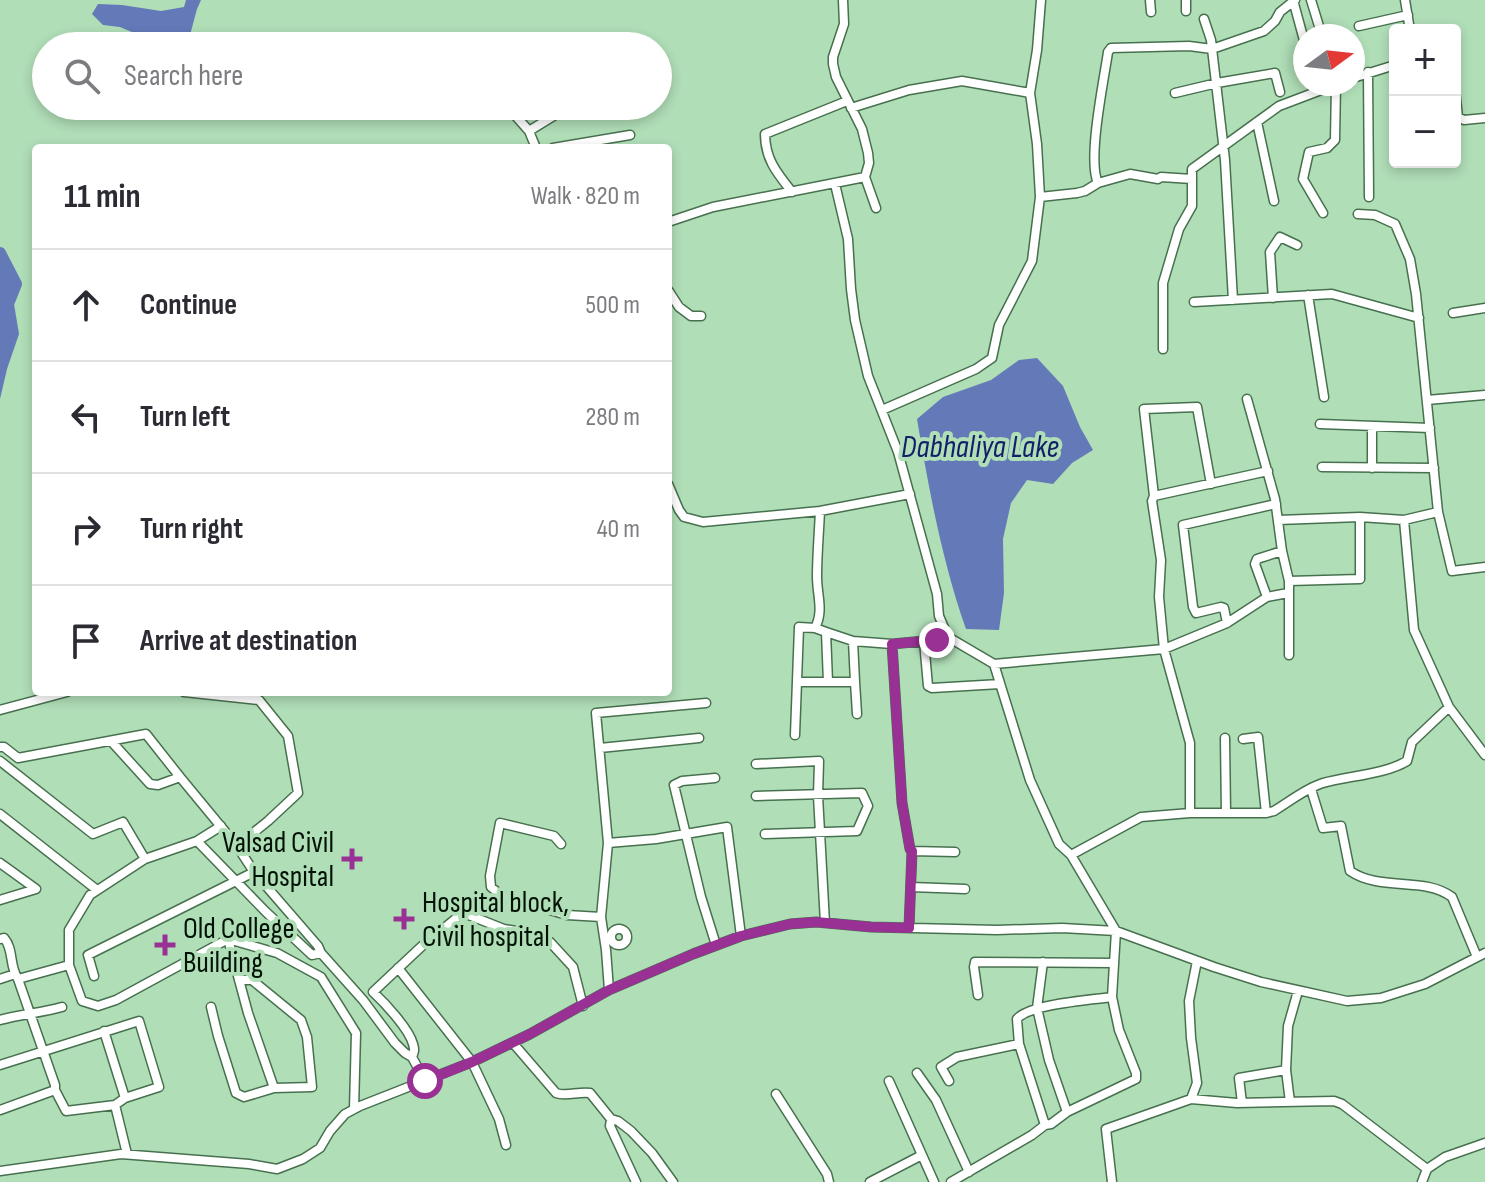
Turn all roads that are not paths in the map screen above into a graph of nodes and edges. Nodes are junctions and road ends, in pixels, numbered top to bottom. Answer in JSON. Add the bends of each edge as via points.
{"nodes":[{"id":1,"x":843,"y":0,"type":"edge"},
{"id":2,"x":1041,"y":0,"type":"edge"},
{"id":3,"x":1150,"y":0,"type":"edge"},
{"id":4,"x":1186,"y":0,"type":"edge"},
{"id":5,"x":1294,"y":0,"type":"edge"},
{"id":6,"x":1311,"y":0,"type":"edge"},
{"id":7,"x":1405,"y":0,"type":"edge"},
{"id":8,"x":1186,"y":11,"type":"dead end"},
{"id":9,"x":1151,"y":12,"type":"dead end"},
{"id":10,"x":1408,"y":15,"type":"junction"},
{"id":11,"x":1204,"y":19,"type":"dead end"},
{"id":12,"x":1300,"y":24,"type":"edge"},
{"id":13,"x":1318,"y":24,"type":"edge"},
{"id":14,"x":1409,"y":24,"type":"edge"},
{"id":15,"x":1365,"y":25,"type":"edge"},
{"id":16,"x":1212,"y":49,"type":"junction"},
{"id":17,"x":1389,"y":67,"type":"edge"},
{"id":18,"x":1368,"y":72,"type":"junction"},
{"id":19,"x":1365,"y":73,"type":"edge"},
{"id":20,"x":1217,"y":83,"type":"junction"},
{"id":21,"x":1280,"y":92,"type":"dead end"},
{"id":22,"x":1030,"y":93,"type":"junction"},
{"id":23,"x":1175,"y":93,"type":"dead end"},
{"id":24,"x":1300,"y":96,"type":"edge"},
{"id":25,"x":1336,"y":96,"type":"edge"},
{"id":26,"x":849,"y":105,"type":"junction"},
{"id":27,"x":1485,"y":118,"type":"edge"},
{"id":28,"x":1461,"y":119,"type":"edge"},
{"id":29,"x":519,"y":120,"type":"edge"},
{"id":30,"x":547,"y":120,"type":"edge"},
{"id":31,"x":1257,"y":122,"type":"junction"},
{"id":32,"x":529,"y":131,"type":"junction"},
{"id":33,"x":630,"y":135,"type":"dead end"},
{"id":34,"x":534,"y":144,"type":"edge"},
{"id":35,"x":577,"y":144,"type":"edge"},
{"id":36,"x":1223,"y":147,"type":"junction"},
{"id":37,"x":865,"y":177,"type":"junction"},
{"id":38,"x":1192,"y":179,"type":"junction"},
{"id":39,"x":1098,"y":183,"type":"junction"},
{"id":40,"x":835,"y":184,"type":"junction"},
{"id":41,"x":792,"y":192,"type":"junction"},
{"id":42,"x":1040,"y":197,"type":"junction"},
{"id":43,"x":1369,"y":197,"type":"dead end"},
{"id":44,"x":1274,"y":201,"type":"dead end"},
{"id":45,"x":876,"y":208,"type":"dead end"},
{"id":46,"x":1323,"y":213,"type":"dead end"},
{"id":47,"x":1358,"y":214,"type":"dead end"},
{"id":48,"x":672,"y":221,"type":"edge"},
{"id":49,"x":1297,"y":245,"type":"dead end"},
{"id":50,"x":1308,"y":295,"type":"junction"},
{"id":51,"x":672,"y":296,"type":"edge"},
{"id":52,"x":1273,"y":298,"type":"junction"},
{"id":53,"x":1233,"y":300,"type":"junction"},
{"id":54,"x":1194,"y":302,"type":"dead end"},
{"id":55,"x":1485,"y":308,"type":"edge"},
{"id":56,"x":1453,"y":313,"type":"dead end"},
{"id":57,"x":701,"y":316,"type":"dead end"},
{"id":58,"x":1419,"y":318,"type":"junction"},
{"id":59,"x":1163,"y":349,"type":"dead end"},
{"id":60,"x":1485,"y":395,"type":"edge"},
{"id":61,"x":1324,"y":397,"type":"dead end"},
{"id":62,"x":1247,"y":399,"type":"dead end"},
{"id":63,"x":1427,"y":400,"type":"junction"},
{"id":64,"x":882,"y":410,"type":"junction"},
{"id":65,"x":1320,"y":424,"type":"dead end"},
{"id":66,"x":1372,"y":426,"type":"junction"},
{"id":67,"x":1430,"y":428,"type":"junction"},
{"id":68,"x":1322,"y":467,"type":"dead end"},
{"id":69,"x":1372,"y":468,"type":"junction"},
{"id":70,"x":1434,"y":468,"type":"junction"},
{"id":71,"x":1268,"y":471,"type":"junction"},
{"id":72,"x":1211,"y":484,"type":"junction"},
{"id":73,"x":672,"y":493,"type":"edge"},
{"id":74,"x":910,"y":494,"type":"junction"},
{"id":75,"x":1154,"y":496,"type":"junction"},
{"id":76,"x":1276,"y":504,"type":"junction"},
{"id":77,"x":820,"y":511,"type":"junction"},
{"id":78,"x":1438,"y":512,"type":"junction"},
{"id":79,"x":1360,"y":517,"type":"junction"},
{"id":80,"x":1278,"y":520,"type":"junction"},
{"id":81,"x":1404,"y":520,"type":"junction"},
{"id":82,"x":1282,"y":551,"type":"junction"},
{"id":83,"x":1485,"y":567,"type":"edge"},
{"id":84,"x":1289,"y":581,"type":"junction"},
{"id":85,"x":1288,"y":593,"type":"junction"},
{"id":86,"x":1267,"y":597,"type":"junction"},
{"id":87,"x":1227,"y":623,"type":"junction"},
{"id":88,"x":815,"y":628,"type":"junction"},
{"id":89,"x":826,"y":632,"type":"junction"},
{"id":90,"x":948,"y":637,"type":"junction"},
{"id":91,"x":853,"y":641,"type":"junction"},
{"id":92,"x":924,"y":641,"type":"junction"},
{"id":93,"x":892,"y":644,"type":"junction"},
{"id":94,"x":1164,"y":649,"type":"junction"},
{"id":95,"x":1289,"y":655,"type":"dead end"},
{"id":96,"x":994,"y":664,"type":"junction"},
{"id":97,"x":797,"y":682,"type":"junction"},
{"id":98,"x":828,"y":682,"type":"junction"},
{"id":99,"x":855,"y":682,"type":"junction"},
{"id":100,"x":1000,"y":684,"type":"junction"},
{"id":101,"x":52,"y":696,"type":"edge"},
{"id":102,"x":222,"y":696,"type":"edge"},
{"id":103,"x":706,"y":703,"type":"dead end"},
{"id":104,"x":1449,"y":707,"type":"junction"},
{"id":105,"x":0,"y":710,"type":"edge"},
{"id":106,"x":857,"y":714,"type":"dead end"},
{"id":107,"x":795,"y":735,"type":"dead end"},
{"id":108,"x":699,"y":738,"type":"dead end"},
{"id":109,"x":1225,"y":738,"type":"dead end"},
{"id":110,"x":1243,"y":739,"type":"dead end"},
{"id":111,"x":111,"y":741,"type":"junction"},
{"id":112,"x":0,"y":747,"type":"edge"},
{"id":113,"x":600,"y":748,"type":"junction"},
{"id":114,"x":1485,"y":755,"type":"edge"},
{"id":115,"x":0,"y":761,"type":"edge"},
{"id":116,"x":756,"y":764,"type":"dead end"},
{"id":117,"x":180,"y":777,"type":"junction"},
{"id":118,"x":715,"y":778,"type":"dead end"},
{"id":119,"x":1311,"y":789,"type":"junction"},
{"id":120,"x":818,"y":793,"type":"junction"},
{"id":121,"x":756,"y":796,"type":"dead end"},
{"id":122,"x":1190,"y":813,"type":"junction"},
{"id":123,"x":1226,"y":813,"type":"junction"},
{"id":124,"x":1266,"y":813,"type":"junction"},
{"id":125,"x":0,"y":814,"type":"edge"},
{"id":126,"x":221,"y":826,"type":"junction"},
{"id":127,"x":821,"y":832,"type":"junction"},
{"id":128,"x":685,"y":834,"type":"junction"},
{"id":129,"x":765,"y":834,"type":"dead end"},
{"id":130,"x":197,"y":841,"type":"junction"},
{"id":131,"x":608,"y":843,"type":"junction"},
{"id":132,"x":561,"y":844,"type":"dead end"},
{"id":133,"x":237,"y":846,"type":"junction"},
{"id":134,"x":912,"y":851,"type":"junction"},
{"id":135,"x":955,"y":852,"type":"dead end"},
{"id":136,"x":1071,"y":855,"type":"junction"},
{"id":137,"x":145,"y":859,"type":"junction"},
{"id":138,"x":0,"y":863,"type":"edge"},
{"id":139,"x":254,"y":872,"type":"junction"},
{"id":140,"x":236,"y":882,"type":"junction"},
{"id":141,"x":911,"y":887,"type":"junction"},
{"id":142,"x":965,"y":889,"type":"dead end"},
{"id":143,"x":97,"y":890,"type":"junction"},
{"id":144,"x":0,"y":900,"type":"edge"},
{"id":145,"x":601,"y":917,"type":"junction"},
{"id":146,"x":825,"y":923,"type":"junction"},
{"id":147,"x":0,"y":927,"type":"edge"},
{"id":148,"x":909,"y":928,"type":"junction"},
{"id":149,"x":1116,"y":931,"type":"junction"},
{"id":150,"x":741,"y":936,"type":"junction"},
{"id":151,"x":2,"y":938,"type":"edge"},
{"id":152,"x":228,"y":939,"type":"junction"},
{"id":153,"x":716,"y":945,"type":"junction"},
{"id":154,"x":321,"y":953,"type":"junction"},
{"id":155,"x":1481,"y":955,"type":"edge"},
{"id":156,"x":1197,"y":961,"type":"junction"},
{"id":157,"x":1043,"y":962,"type":"junction"},
{"id":158,"x":1114,"y":963,"type":"junction"},
{"id":159,"x":69,"y":965,"type":"junction"},
{"id":160,"x":398,"y":968,"type":"junction"},
{"id":161,"x":94,"y":976,"type":"dead end"},
{"id":162,"x":16,"y":977,"type":"junction"},
{"id":163,"x":0,"y":979,"type":"edge"},
{"id":164,"x":239,"y":980,"type":"junction"},
{"id":165,"x":609,"y":990,"type":"junction"},
{"id":166,"x":1298,"y":991,"type":"junction"},
{"id":167,"x":978,"y":995,"type":"dead end"},
{"id":168,"x":1112,"y":997,"type":"junction"},
{"id":169,"x":583,"y":1006,"type":"junction"},
{"id":170,"x":62,"y":1007,"type":"dead end"},
{"id":171,"x":211,"y":1007,"type":"dead end"},
{"id":172,"x":1037,"y":1008,"type":"junction"},
{"id":173,"x":30,"y":1013,"type":"junction"},
{"id":174,"x":0,"y":1020,"type":"edge"},
{"id":175,"x":104,"y":1031,"type":"junction"},
{"id":176,"x":513,"y":1043,"type":"junction"},
{"id":177,"x":1019,"y":1044,"type":"junction"},
{"id":178,"x":43,"y":1050,"type":"junction"},
{"id":179,"x":412,"y":1057,"type":"junction"},
{"id":180,"x":472,"y":1062,"type":"junction"},
{"id":181,"x":0,"y":1065,"type":"edge"},
{"id":182,"x":1286,"y":1070,"type":"junction"},
{"id":183,"x":917,"y":1073,"type":"dead end"},
{"id":184,"x":425,"y":1081,"type":"junction"},
{"id":185,"x":889,"y":1081,"type":"dead end"},
{"id":186,"x":949,"y":1081,"type":"dead end"},
{"id":187,"x":274,"y":1088,"type":"junction"},
{"id":188,"x":55,"y":1090,"type":"junction"},
{"id":189,"x":776,"y":1094,"type":"dead end"},
{"id":190,"x":125,"y":1098,"type":"junction"},
{"id":191,"x":1191,"y":1099,"type":"junction"},
{"id":192,"x":1290,"y":1102,"type":"junction"},
{"id":193,"x":1242,"y":1103,"type":"junction"},
{"id":194,"x":115,"y":1105,"type":"junction"},
{"id":195,"x":354,"y":1109,"type":"junction"},
{"id":196,"x":0,"y":1110,"type":"edge"},
{"id":197,"x":1067,"y":1112,"type":"junction"},
{"id":198,"x":611,"y":1119,"type":"junction"},
{"id":199,"x":1045,"y":1125,"type":"junction"},
{"id":200,"x":1485,"y":1143,"type":"edge"},
{"id":201,"x":506,"y":1145,"type":"dead end"},
{"id":202,"x":127,"y":1154,"type":"junction"},
{"id":203,"x":922,"y":1155,"type":"junction"},
{"id":204,"x":1427,"y":1169,"type":"junction"},
{"id":205,"x":0,"y":1171,"type":"edge"},
{"id":206,"x":969,"y":1172,"type":"junction"},
{"id":207,"x":636,"y":1182,"type":"edge"},
{"id":208,"x":673,"y":1182,"type":"edge"},
{"id":209,"x":829,"y":1182,"type":"edge"},
{"id":210,"x":870,"y":1182,"type":"edge"},
{"id":211,"x":934,"y":1182,"type":"edge"},
{"id":212,"x":951,"y":1182,"type":"edge"},
{"id":213,"x":1112,"y":1182,"type":"edge"},
{"id":214,"x":1422,"y":1182,"type":"edge"}],
"edges":[{"from":1,"to":26,"type":"street","via":[[844,24],[833,64]]},
{"from":2,"to":22,"type":"street"},
{"from":3,"to":9,"type":"street"},
{"from":4,"to":8,"type":"street"},
{"from":5,"to":12,"type":"street"},
{"from":5,"to":16,"type":"street","via":[[1264,31]]},
{"from":6,"to":13,"type":"street"},
{"from":7,"to":10,"type":"street"},
{"from":10,"to":14,"type":"street"},
{"from":10,"to":15,"type":"street"},
{"from":11,"to":16,"type":"street"},
{"from":16,"to":20,"type":"street"},
{"from":16,"to":39,"type":"street","via":[[1111,48],[1096,133]]},
{"from":17,"to":18,"type":"street"},
{"from":18,"to":19,"type":"street"},
{"from":18,"to":43,"type":"street"},
{"from":20,"to":21,"type":"street","via":[[1275,73]]},
{"from":20,"to":23,"type":"street"},
{"from":20,"to":36,"type":"street"},
{"from":22,"to":26,"type":"street","via":[[962,81]]},
{"from":22,"to":42,"type":"street"},
{"from":24,"to":31,"type":"street"},
{"from":25,"to":46,"type":"street","via":[[1335,140],[1309,152],[1303,179]]},
{"from":26,"to":37,"type":"street","via":[[868,153]]},
{"from":26,"to":41,"type":"street","via":[[765,134],[768,159]]},
{"from":27,"to":28,"type":"street"},
{"from":29,"to":32,"type":"street"},
{"from":30,"to":32,"type":"street"},
{"from":31,"to":36,"type":"street"},
{"from":31,"to":44,"type":"street"},
{"from":32,"to":34,"type":"street"},
{"from":33,"to":35,"type":"street"},
{"from":36,"to":38,"type":"street","via":[[1192,169]]},
{"from":36,"to":53,"type":"street"},
{"from":37,"to":40,"type":"street"},
{"from":37,"to":45,"type":"street"},
{"from":38,"to":39,"type":"street","via":[[1130,174]]},
{"from":38,"to":59,"type":"street","via":[[1192,206],[1179,229],[1163,283]]},
{"from":39,"to":42,"type":"street","via":[[1077,193]]},
{"from":40,"to":41,"type":"street"},
{"from":40,"to":64,"type":"street","via":[[848,239],[855,320]]},
{"from":41,"to":48,"type":"street"},
{"from":42,"to":64,"type":"street","via":[[1032,261],[999,325],[992,358]]},
{"from":47,"to":58,"type":"street","via":[[1395,224],[1410,259]]},
{"from":49,"to":52,"type":"street","via":[[1280,237],[1270,252]]},
{"from":50,"to":52,"type":"street"},
{"from":50,"to":58,"type":"street","via":[[1332,294]]},
{"from":50,"to":61,"type":"street"},
{"from":51,"to":57,"type":"street","via":[[691,316]]},
{"from":52,"to":53,"type":"street"},
{"from":53,"to":54,"type":"street"},
{"from":55,"to":56,"type":"street"},
{"from":58,"to":63,"type":"street"},
{"from":60,"to":63,"type":"street"},
{"from":62,"to":71,"type":"street"},
{"from":63,"to":67,"type":"street"},
{"from":64,"to":74,"type":"street"},
{"from":65,"to":66,"type":"street"},
{"from":66,"to":67,"type":"street"},
{"from":66,"to":69,"type":"street"},
{"from":67,"to":70,"type":"street"},
{"from":68,"to":69,"type":"street"},
{"from":69,"to":70,"type":"street"},
{"from":70,"to":78,"type":"street"},
{"from":71,"to":72,"type":"street"},
{"from":71,"to":76,"type":"street"},
{"from":72,"to":75,"type":"street"},
{"from":72,"to":75,"type":"street","via":[[1197,407],[1144,409]]},
{"from":73,"to":77,"type":"street","via":[[684,517],[703,522]]},
{"from":74,"to":77,"type":"street"},
{"from":74,"to":90,"type":"street"},
{"from":75,"to":94,"type":"street"},
{"from":76,"to":80,"type":"street"},
{"from":76,"to":87,"type":"street","via":[[1183,525],[1193,607],[1196,613],[1224,608]]},
{"from":77,"to":88,"type":"street","via":[[820,606]]},
{"from":78,"to":81,"type":"street"},
{"from":78,"to":83,"type":"street","via":[[1452,571]]},
{"from":79,"to":80,"type":"street"},
{"from":79,"to":81,"type":"street"},
{"from":79,"to":84,"type":"street","via":[[1360,579]]},
{"from":80,"to":82,"type":"street"},
{"from":81,"to":104,"type":"street","via":[[1414,630]]},
{"from":82,"to":84,"type":"street"},
{"from":82,"to":86,"type":"street","via":[[1255,564]]},
{"from":84,"to":85,"type":"street"},
{"from":85,"to":86,"type":"street"},
{"from":85,"to":95,"type":"street"},
{"from":86,"to":87,"type":"street"},
{"from":87,"to":94,"type":"street"},
{"from":88,"to":89,"type":"street"},
{"from":88,"to":97,"type":"street","via":[[799,627]]},
{"from":89,"to":91,"type":"street"},
{"from":89,"to":98,"type":"street"},
{"from":90,"to":92,"type":"street"},
{"from":90,"to":96,"type":"street"},
{"from":91,"to":93,"type":"street"},
{"from":91,"to":99,"type":"street"},
{"from":92,"to":93,"type":"street"},
{"from":92,"to":100,"type":"street","via":[[928,686]]},
{"from":93,"to":134,"type":"street","via":[[902,803]]},
{"from":94,"to":96,"type":"street"},
{"from":94,"to":122,"type":"street","via":[[1190,743]]},
{"from":96,"to":100,"type":"street"},
{"from":97,"to":98,"type":"street"},
{"from":97,"to":107,"type":"street"},
{"from":98,"to":99,"type":"street"},
{"from":99,"to":106,"type":"street"},
{"from":100,"to":136,"type":"street","via":[[1030,780],[1059,844]]},
{"from":101,"to":105,"type":"street"},
{"from":102,"to":133,"type":"street","via":[[259,700],[288,736],[298,793]]},
{"from":103,"to":113,"type":"street","via":[[596,713]]},
{"from":104,"to":114,"type":"street"},
{"from":104,"to":119,"type":"street","via":[[1412,742],[1407,761]]},
{"from":108,"to":113,"type":"street"},
{"from":109,"to":123,"type":"street"},
{"from":110,"to":124,"type":"street","via":[[1258,737]]},
{"from":111,"to":112,"type":"street","via":[[18,758]]},
{"from":111,"to":117,"type":"street","via":[[150,784]]},
{"from":111,"to":117,"type":"street","via":[[146,734]]},
{"from":113,"to":131,"type":"street"},
{"from":115,"to":137,"type":"street","via":[[93,834],[123,822]]},
{"from":116,"to":120,"type":"street","via":[[819,761]]},
{"from":117,"to":126,"type":"street"},
{"from":118,"to":128,"type":"street","via":[[674,785]]},
{"from":119,"to":124,"type":"street"},
{"from":119,"to":155,"type":"street","via":[[1323,828],[1341,826],[1350,871],[1360,878],[1443,891],[1452,897]]},
{"from":120,"to":121,"type":"street"},
{"from":120,"to":127,"type":"street"},
{"from":120,"to":127,"type":"street","via":[[862,793],[868,806],[857,831]]},
{"from":122,"to":123,"type":"street"},
{"from":122,"to":136,"type":"street","via":[[1141,817]]},
{"from":123,"to":124,"type":"street"},
{"from":125,"to":143,"type":"street"},
{"from":126,"to":130,"type":"street"},
{"from":126,"to":133,"type":"street"},
{"from":127,"to":129,"type":"street"},
{"from":127,"to":146,"type":"street"},
{"from":128,"to":131,"type":"street"},
{"from":128,"to":150,"type":"street","via":[[727,827]]},
{"from":128,"to":153,"type":"street"},
{"from":130,"to":137,"type":"street"},
{"from":130,"to":140,"type":"street"},
{"from":131,"to":145,"type":"street"},
{"from":132,"to":145,"type":"street","via":[[554,836],[500,823],[491,887],[502,896],[567,915]]},
{"from":133,"to":139,"type":"street"},
{"from":134,"to":135,"type":"street"},
{"from":134,"to":141,"type":"street"},
{"from":136,"to":149,"type":"street"},
{"from":137,"to":143,"type":"street"},
{"from":138,"to":144,"type":"street","via":[[36,889]]},
{"from":139,"to":140,"type":"street"},
{"from":139,"to":154,"type":"street"},
{"from":140,"to":154,"type":"street","via":[[312,955]]},
{"from":140,"to":161,"type":"street","via":[[88,955]]},
{"from":141,"to":142,"type":"street"},
{"from":141,"to":148,"type":"street"},
{"from":143,"to":159,"type":"street","via":[[69,930]]},
{"from":145,"to":165,"type":"street"},
{"from":146,"to":148,"type":"street"},
{"from":146,"to":150,"type":"street","via":[[790,924]]},
{"from":147,"to":151,"type":"street"},
{"from":148,"to":149,"type":"street"},
{"from":149,"to":156,"type":"street"},
{"from":149,"to":158,"type":"street"},
{"from":150,"to":153,"type":"street"},
{"from":151,"to":162,"type":"street","via":[[9,943]]},
{"from":152,"to":159,"type":"street","via":[[98,1006],[82,1001]]},
{"from":152,"to":164,"type":"street"},
{"from":152,"to":195,"type":"street","via":[[277,953],[321,977],[356,1033]]},
{"from":153,"to":165,"type":"street"},
{"from":154,"to":179,"type":"street"},
{"from":155,"to":166,"type":"street","via":[[1425,984],[1381,998],[1347,1001]]},
{"from":156,"to":166,"type":"street"},
{"from":156,"to":191,"type":"street","via":[[1189,1001],[1197,1083]]},
{"from":157,"to":158,"type":"street"},
{"from":157,"to":167,"type":"street","via":[[975,962]]},
{"from":157,"to":172,"type":"street"},
{"from":158,"to":168,"type":"street"},
{"from":159,"to":162,"type":"street"},
{"from":160,"to":169,"type":"street","via":[[466,914],[550,942],[573,967]]},
{"from":160,"to":179,"type":"street","via":[[373,992],[405,1029]]},
{"from":160,"to":180,"type":"street"},
{"from":162,"to":163,"type":"street"},
{"from":162,"to":173,"type":"street"},
{"from":164,"to":187,"type":"street"},
{"from":164,"to":187,"type":"street","via":[[252,980],[301,1020],[307,1037],[312,1087]]},
{"from":165,"to":169,"type":"street"},
{"from":166,"to":182,"type":"street","via":[[1288,1026]]},
{"from":168,"to":172,"type":"street"},
{"from":168,"to":197,"type":"street","via":[[1136,1079]]},
{"from":169,"to":176,"type":"street"},
{"from":170,"to":173,"type":"street"},
{"from":171,"to":187,"type":"street","via":[[236,1093],[244,1097]]},
{"from":172,"to":177,"type":"street","via":[[1017,1019]]},
{"from":172,"to":197,"type":"street"},
{"from":173,"to":174,"type":"street"},
{"from":173,"to":178,"type":"street"},
{"from":175,"to":178,"type":"street"},
{"from":175,"to":190,"type":"street"},
{"from":175,"to":190,"type":"street","via":[[139,1021],[149,1051],[159,1087]]},
{"from":176,"to":180,"type":"street"},
{"from":176,"to":198,"type":"street","via":[[556,1093],[590,1093]]},
{"from":177,"to":186,"type":"street","via":[[957,1057],[941,1067]]},
{"from":177,"to":199,"type":"street"},
{"from":178,"to":181,"type":"street"},
{"from":178,"to":188,"type":"street"},
{"from":179,"to":184,"type":"street"},
{"from":180,"to":184,"type":"street"},
{"from":180,"to":201,"type":"street"},
{"from":182,"to":192,"type":"street"},
{"from":182,"to":193,"type":"street","via":[[1239,1078]]},
{"from":183,"to":206,"type":"street","via":[[936,1100]]},
{"from":184,"to":195,"type":"street"},
{"from":185,"to":203,"type":"street"},
{"from":188,"to":194,"type":"street","via":[[66,1111]]},
{"from":188,"to":196,"type":"street"},
{"from":189,"to":209,"type":"street"},
{"from":190,"to":194,"type":"street"},
{"from":191,"to":193,"type":"street"},
{"from":191,"to":213,"type":"street","via":[[1106,1129]]},
{"from":192,"to":193,"type":"street"},
{"from":192,"to":204,"type":"street","via":[[1342,1104]]},
{"from":194,"to":202,"type":"street"},
{"from":195,"to":202,"type":"street","via":[[320,1148],[277,1169]]},
{"from":197,"to":199,"type":"street"},
{"from":198,"to":207,"type":"street"},
{"from":198,"to":208,"type":"street","via":[[631,1131]]},
{"from":199,"to":206,"type":"street"},
{"from":200,"to":204,"type":"street"},
{"from":202,"to":205,"type":"street"},
{"from":203,"to":210,"type":"street"},
{"from":203,"to":211,"type":"street"},
{"from":204,"to":214,"type":"street"},
{"from":206,"to":212,"type":"street"}]}
